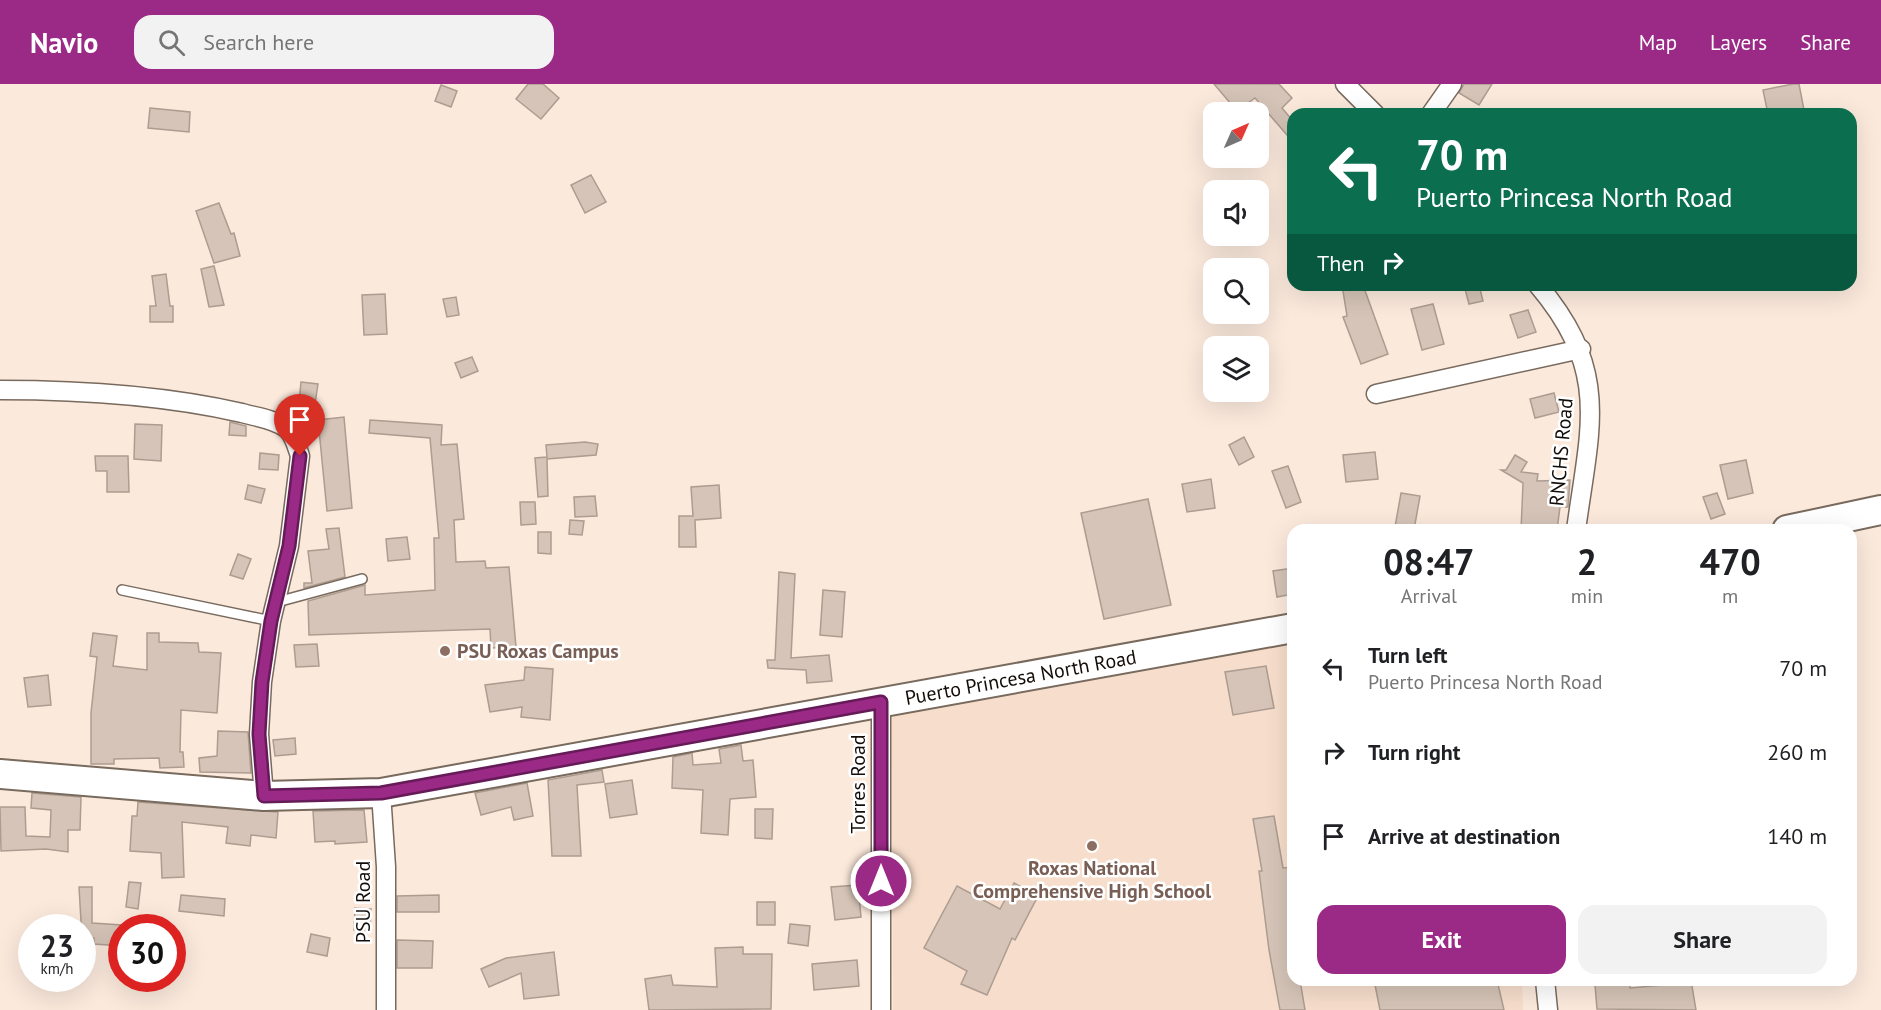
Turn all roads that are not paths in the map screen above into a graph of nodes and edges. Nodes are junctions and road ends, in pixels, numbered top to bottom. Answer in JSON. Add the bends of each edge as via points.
{"nodes":[{"id":1,"x":1345,"y":84,"type":"edge"},
{"id":2,"x":1452,"y":84,"type":"edge"},
{"id":3,"x":1369,"y":108,"type":"edge"},
{"id":4,"x":1435,"y":108,"type":"edge"},
{"id":5,"x":1543,"y":291,"type":"edge"},
{"id":6,"x":1581,"y":350,"type":"junction"},
{"id":7,"x":0,"y":390,"type":"edge"},
{"id":8,"x":1376,"y":394,"type":"dead end"},
{"id":9,"x":1881,"y":510,"type":"edge"},
{"id":10,"x":1577,"y":524,"type":"edge"},
{"id":11,"x":1815,"y":524,"type":"edge"},
{"id":12,"x":362,"y":579,"type":"dead end"},
{"id":13,"x":122,"y":590,"type":"dead end"},
{"id":14,"x":277,"y":602,"type":"junction"},
{"id":15,"x":271,"y":621,"type":"junction"},
{"id":16,"x":1287,"y":629,"type":"edge"},
{"id":17,"x":881,"y":702,"type":"junction"},
{"id":18,"x":0,"y":774,"type":"edge"},
{"id":19,"x":381,"y":793,"type":"junction"},
{"id":20,"x":264,"y":796,"type":"junction"},
{"id":21,"x":1546,"y":986,"type":"edge"},
{"id":22,"x":386,"y":1010,"type":"edge"},
{"id":23,"x":881,"y":1010,"type":"edge"},
{"id":24,"x":1548,"y":1010,"type":"edge"}],
"edges":[{"from":1,"to":3,"type":"street"},
{"from":2,"to":4,"type":"street"},
{"from":5,"to":6,"type":"street","name":"RNCHS Road","via":[[1561,312]]},
{"from":6,"to":8,"type":"street"},
{"from":6,"to":10,"type":"street","name":"RNCHS Road","via":[[1589,382],[1590,424]]},
{"from":7,"to":14,"type":"street","via":[[62,391],[211,406],[286,428],[300,456],[289,546]]},
{"from":9,"to":11,"type":"main road"},
{"from":12,"to":14,"type":"lane"},
{"from":13,"to":15,"type":"lane"},
{"from":14,"to":15,"type":"street"},
{"from":15,"to":20,"type":"street","via":[[259,734]]},
{"from":16,"to":17,"type":"main road","name":"Puerto Princesa North Road"},
{"from":17,"to":19,"type":"main road","name":"Puerto Princesa North Road"},
{"from":17,"to":23,"type":"street","name":"Torres Road"},
{"from":18,"to":20,"type":"main road","name":"Puerto Princesa North Road"},
{"from":19,"to":20,"type":"main road","name":"Puerto Princesa North Road"},
{"from":19,"to":22,"type":"street","name":"PSU Road","via":[[386,867]]},
{"from":21,"to":24,"type":"street"}]}
